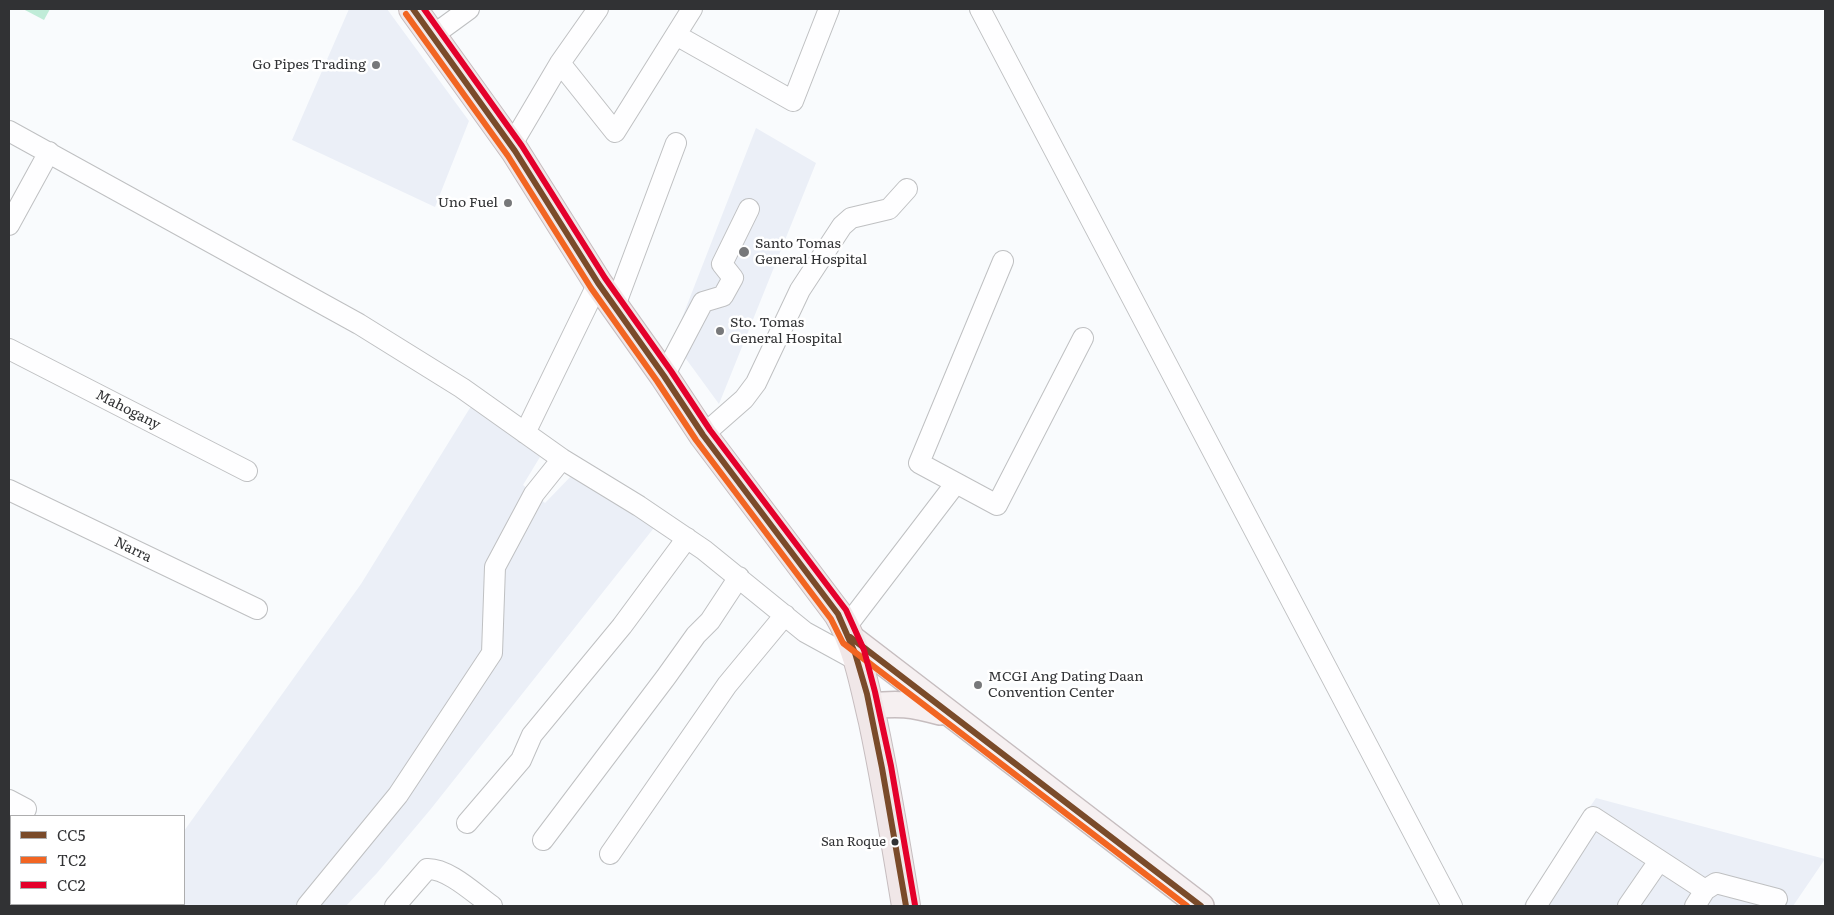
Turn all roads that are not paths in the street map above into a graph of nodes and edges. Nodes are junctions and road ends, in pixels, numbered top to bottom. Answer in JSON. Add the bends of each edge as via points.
{"nodes":[{"id":1,"x":413,"y":9,"type":"edge"},
{"id":2,"x":469,"y":9,"type":"edge"},
{"id":3,"x":598,"y":9,"type":"edge"},
{"id":4,"x":692,"y":9,"type":"edge"},
{"id":5,"x":829,"y":9,"type":"edge"},
{"id":6,"x":980,"y":9,"type":"edge"},
{"id":7,"x":432,"y":36,"type":"junction"},
{"id":8,"x":676,"y":36,"type":"junction"},
{"id":9,"x":560,"y":63,"type":"junction"},
{"id":10,"x":9,"y":131,"type":"edge"},
{"id":11,"x":676,"y":143,"type":"dead end"},
{"id":12,"x":512,"y":146,"type":"junction"},
{"id":13,"x":49,"y":152,"type":"junction"},
{"id":14,"x":907,"y":189,"type":"dead end"},
{"id":15,"x":749,"y":209,"type":"dead end"},
{"id":16,"x":9,"y":225,"type":"edge"},
{"id":17,"x":1004,"y":260,"type":"dead end"},
{"id":18,"x":598,"y":283,"type":"junction"},
{"id":19,"x":615,"y":306,"type":"junction"},
{"id":20,"x":1083,"y":338,"type":"dead end"},
{"id":21,"x":9,"y":349,"type":"edge"},
{"id":22,"x":664,"y":376,"type":"junction"},
{"id":23,"x":525,"y":433,"type":"junction"},
{"id":24,"x":704,"y":435,"type":"junction"},
{"id":25,"x":562,"y":459,"type":"junction"},
{"id":26,"x":247,"y":471,"type":"dead end"},
{"id":27,"x":956,"y":483,"type":"junction"},
{"id":28,"x":9,"y":490,"type":"edge"},
{"id":29,"x":687,"y":538,"type":"junction"},
{"id":30,"x":739,"y":577,"type":"junction"},
{"id":31,"x":257,"y":609,"type":"dead end"},
{"id":32,"x":785,"y":614,"type":"junction"},
{"id":33,"x":851,"y":642,"type":"junction"},
{"id":34,"x":869,"y":706,"type":"junction"},
{"id":35,"x":953,"y":716,"type":"junction"},
{"id":36,"x":9,"y":800,"type":"edge"},
{"id":37,"x":20,"y":815,"type":"edge"},
{"id":38,"x":467,"y":824,"type":"dead end"},
{"id":39,"x":543,"y":840,"type":"dead end"},
{"id":40,"x":610,"y":854,"type":"dead end"},
{"id":41,"x":1659,"y":861,"type":"junction"},
{"id":42,"x":1700,"y":898,"type":"edge"},
{"id":43,"x":1777,"y":899,"type":"dead end"},
{"id":44,"x":307,"y":906,"type":"edge"},
{"id":45,"x":395,"y":906,"type":"edge"},
{"id":46,"x":492,"y":906,"type":"edge"},
{"id":47,"x":906,"y":906,"type":"edge"},
{"id":48,"x":1201,"y":906,"type":"edge"},
{"id":49,"x":1452,"y":906,"type":"edge"},
{"id":50,"x":1536,"y":906,"type":"edge"},
{"id":51,"x":1628,"y":906,"type":"edge"}],
"edges":[{"from":1,"to":7,"type":"highway"},
{"from":2,"to":7,"type":"street"},
{"from":3,"to":9,"type":"street"},
{"from":4,"to":8,"type":"street"},
{"from":5,"to":8,"type":"street","via":[[793,101]]},
{"from":6,"to":49,"type":"street"},
{"from":7,"to":12,"type":"highway"},
{"from":8,"to":9,"type":"street","via":[[615,132]]},
{"from":9,"to":12,"type":"street"},
{"from":10,"to":13,"type":"street"},
{"from":11,"to":19,"type":"street"},
{"from":12,"to":18,"type":"highway"},
{"from":13,"to":16,"type":"street"},
{"from":13,"to":23,"type":"street","via":[[359,324],[462,388]]},
{"from":14,"to":24,"type":"street","via":[[889,209],[851,218],[842,226],[800,290],[756,383],[744,399]]},
{"from":15,"to":22,"type":"street","via":[[722,264],[733,278],[723,296],[702,302]]},
{"from":17,"to":27,"type":"street","via":[[919,463]]},
{"from":18,"to":19,"type":"highway"},
{"from":18,"to":23,"type":"street"},
{"from":19,"to":22,"type":"highway"},
{"from":20,"to":27,"type":"street","via":[[998,504]]},
{"from":21,"to":26,"type":"street","name":"Mahogany"},
{"from":22,"to":24,"type":"highway"},
{"from":23,"to":25,"type":"street"},
{"from":24,"to":33,"type":"highway","via":[[838,614]]},
{"from":25,"to":29,"type":"street"},
{"from":25,"to":44,"type":"street","via":[[534,494],[495,567],[492,653],[398,795]]},
{"from":27,"to":33,"type":"street"},
{"from":28,"to":31,"type":"street","name":"Narra"},
{"from":29,"to":30,"type":"street"},
{"from":29,"to":38,"type":"street","via":[[622,626],[532,735],[521,760]]},
{"from":30,"to":32,"type":"street"},
{"from":30,"to":39,"type":"street","via":[[710,621],[696,635]]},
{"from":32,"to":33,"type":"street","via":[[805,632]]},
{"from":32,"to":40,"type":"street","via":[[727,685]]},
{"from":33,"to":34,"type":"highway"},
{"from":33,"to":35,"type":"main road"},
{"from":34,"to":35,"type":"main road","via":[[911,704]]},
{"from":34,"to":47,"type":"highway"},
{"from":35,"to":48,"type":"main road"},
{"from":36,"to":37,"type":"street","via":[[26,809]]},
{"from":41,"to":42,"type":"street"},
{"from":41,"to":50,"type":"street","via":[[1593,817]]},
{"from":41,"to":51,"type":"street"},
{"from":42,"to":43,"type":"street","via":[[1716,883]]},
{"from":45,"to":46,"type":"street","via":[[427,869],[436,868]]}]}
